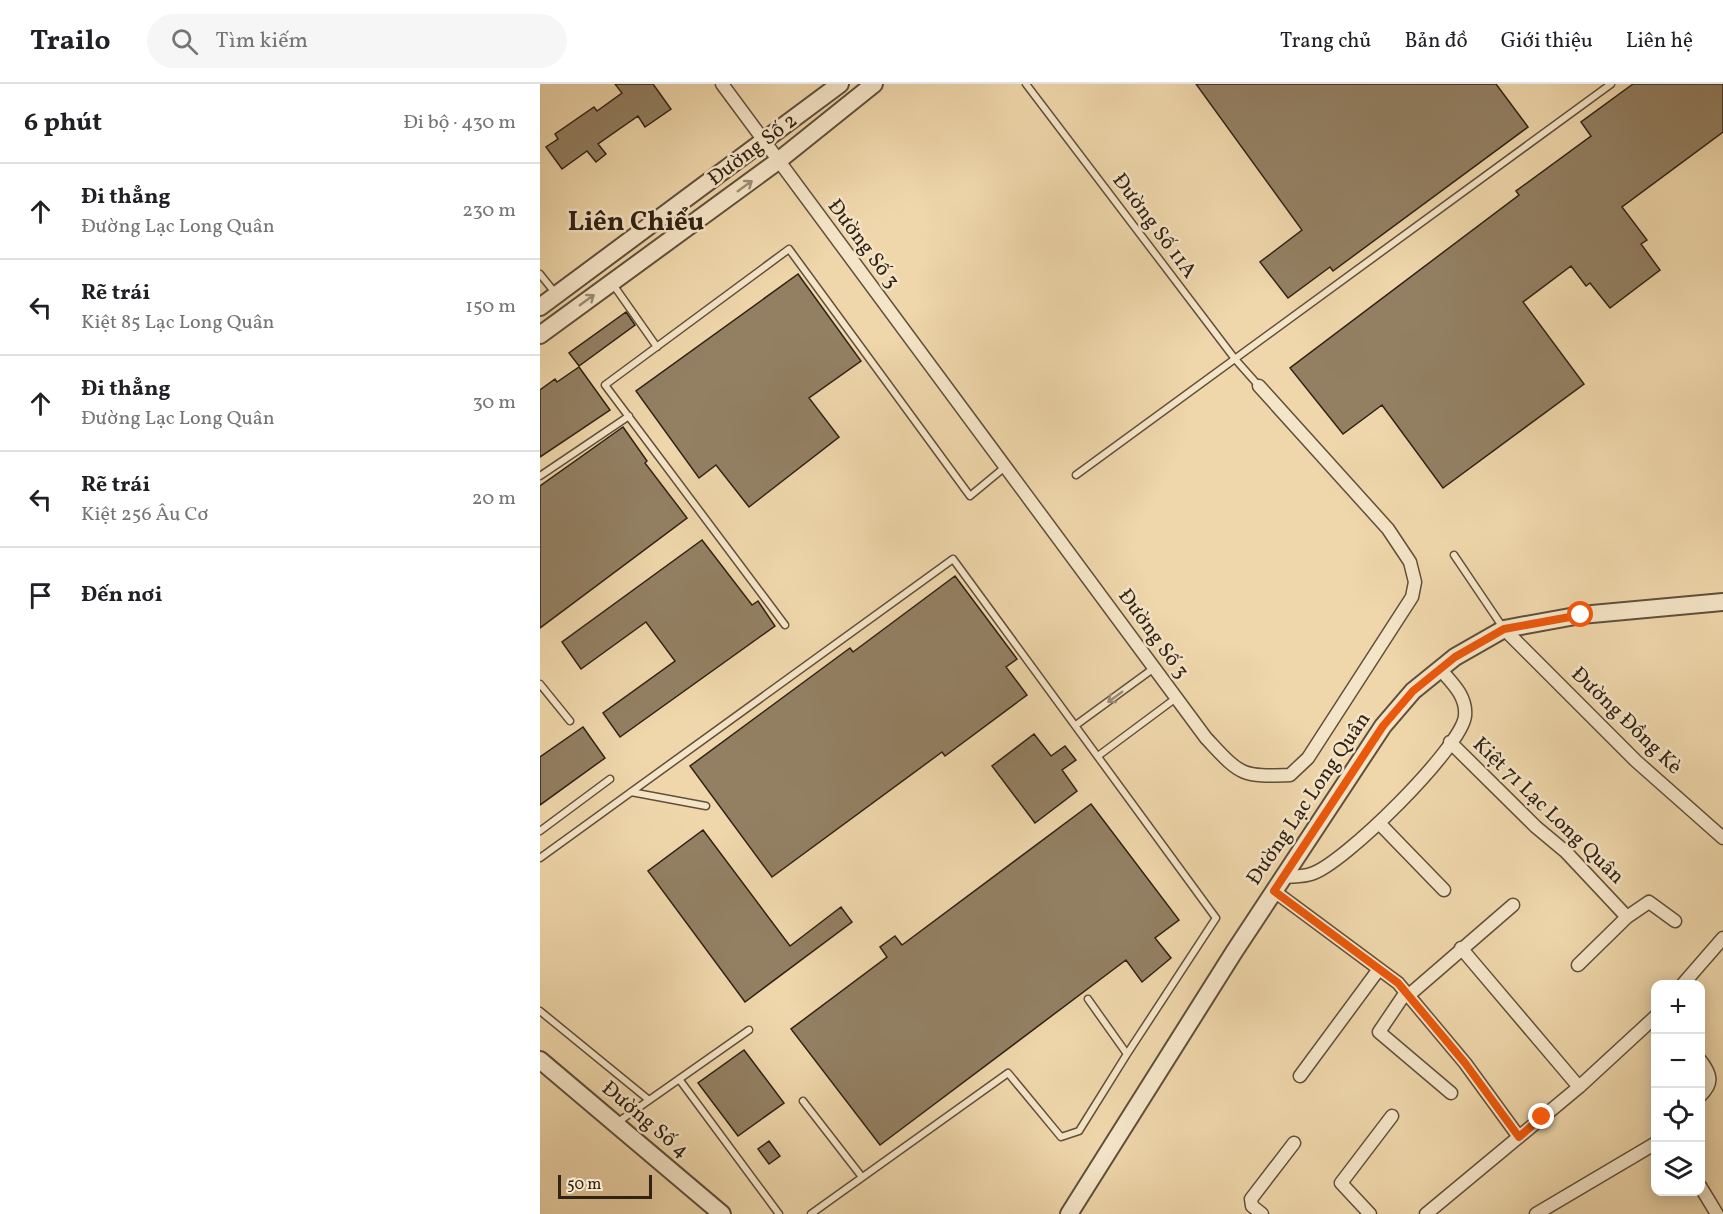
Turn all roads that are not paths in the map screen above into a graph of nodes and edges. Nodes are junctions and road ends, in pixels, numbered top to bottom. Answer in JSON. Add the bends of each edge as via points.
{"nodes":[{"id":1,"x":722,"y":84,"type":"edge"},
{"id":2,"x":840,"y":84,"type":"edge"},
{"id":3,"x":874,"y":84,"type":"edge"},
{"id":4,"x":1026,"y":84,"type":"edge"},
{"id":5,"x":1611,"y":84,"type":"edge"},
{"id":6,"x":763,"y":142,"type":"junction"},
{"id":7,"x":778,"y":161,"type":"junction"},
{"id":8,"x":540,"y":274,"type":"edge"},
{"id":9,"x":612,"y":283,"type":"junction"},
{"id":10,"x":557,"y":295,"type":"junction"},
{"id":11,"x":540,"y":307,"type":"edge"},
{"id":12,"x":540,"y":335,"type":"edge"},
{"id":13,"x":657,"y":347,"type":"junction"},
{"id":14,"x":1234,"y":359,"type":"junction"},
{"id":15,"x":1259,"y":386,"type":"joint"},
{"id":16,"x":629,"y":416,"type":"junction"},
{"id":17,"x":1005,"y":467,"type":"junction"},
{"id":18,"x":1076,"y":475,"type":"dead end"},
{"id":19,"x":540,"y":476,"type":"edge"},
{"id":20,"x":1454,"y":555,"type":"dead end"},
{"id":21,"x":1723,"y":602,"type":"edge"},
{"id":22,"x":785,"y":625,"type":"dead end"},
{"id":23,"x":1504,"y":629,"type":"junction"},
{"id":24,"x":1154,"y":668,"type":"junction"},
{"id":25,"x":1440,"y":669,"type":"junction"},
{"id":26,"x":540,"y":684,"type":"edge"},
{"id":27,"x":1176,"y":698,"type":"junction"},
{"id":28,"x":570,"y":721,"type":"dead end"},
{"id":29,"x":1076,"y":725,"type":"junction"},
{"id":30,"x":1450,"y":742,"type":"junction"},
{"id":31,"x":1098,"y":756,"type":"junction"},
{"id":32,"x":609,"y":779,"type":"dead end"},
{"id":33,"x":631,"y":792,"type":"junction"},
{"id":34,"x":706,"y":806,"type":"dead end"},
{"id":35,"x":1379,"y":823,"type":"junction"},
{"id":36,"x":540,"y":831,"type":"edge"},
{"id":37,"x":1723,"y":838,"type":"edge"},
{"id":38,"x":540,"y":858,"type":"edge"},
{"id":39,"x":1284,"y":877,"type":"junction"},
{"id":40,"x":1444,"y":890,"type":"dead end"},
{"id":41,"x":1274,"y":891,"type":"junction"},
{"id":42,"x":1513,"y":905,"type":"dead end"},
{"id":43,"x":1623,"y":913,"type":"junction"},
{"id":44,"x":1675,"y":921,"type":"dead end"},
{"id":45,"x":1723,"y":938,"type":"edge"},
{"id":46,"x":1461,"y":948,"type":"junction"},
{"id":47,"x":1578,"y":965,"type":"dead end"},
{"id":48,"x":1379,"y":969,"type":"junction"},
{"id":49,"x":1686,"y":980,"type":"edge"},
{"id":50,"x":1408,"y":993,"type":"junction"},
{"id":51,"x":1088,"y":999,"type":"dead end"},
{"id":52,"x":540,"y":1011,"type":"edge"},
{"id":53,"x":1651,"y":1021,"type":"edge"},
{"id":54,"x":749,"y":1030,"type":"dead end"},
{"id":55,"x":1126,"y":1054,"type":"junction"},
{"id":56,"x":540,"y":1060,"type":"edge"},
{"id":57,"x":1705,"y":1068,"type":"edge"},
{"id":58,"x":1300,"y":1076,"type":"dead end"},
{"id":59,"x":678,"y":1079,"type":"junction"},
{"id":60,"x":1579,"y":1087,"type":"junction"},
{"id":61,"x":1705,"y":1092,"type":"edge"},
{"id":62,"x":1451,"y":1093,"type":"dead end"},
{"id":63,"x":649,"y":1100,"type":"junction"},
{"id":64,"x":803,"y":1101,"type":"dead end"},
{"id":65,"x":1392,"y":1116,"type":"dead end"},
{"id":66,"x":615,"y":1124,"type":"junction"},
{"id":67,"x":1519,"y":1137,"type":"junction"},
{"id":68,"x":1294,"y":1143,"type":"dead end"},
{"id":69,"x":1651,"y":1146,"type":"edge"},
{"id":70,"x":862,"y":1177,"type":"junction"},
{"id":71,"x":1704,"y":1196,"type":"edge"},
{"id":72,"x":1710,"y":1212,"type":"edge"},
{"id":73,"x":1071,"y":1213,"type":"edge"},
{"id":74,"x":722,"y":1214,"type":"edge"},
{"id":75,"x":778,"y":1214,"type":"edge"},
{"id":76,"x":811,"y":1214,"type":"edge"},
{"id":77,"x":1262,"y":1214,"type":"edge"},
{"id":78,"x":1370,"y":1214,"type":"edge"},
{"id":79,"x":1426,"y":1214,"type":"edge"},
{"id":80,"x":1536,"y":1214,"type":"edge"}],
"edges":[{"from":1,"to":6,"type":"street","name":"Đường Số 3"},
{"from":2,"to":6,"type":"street","name":"Đường Số 2"},
{"from":3,"to":7,"type":"street","name":"Đường Số 2"},
{"from":4,"to":14,"type":"lane","name":"Đường Số 11A"},
{"from":5,"to":14,"type":"lane"},
{"from":6,"to":7,"type":"street","name":"Đường Số 3"},
{"from":6,"to":10,"type":"street","name":"Đường Số 2"},
{"from":9,"to":7,"type":"street","name":"Đường Số 2","one_way":true},
{"from":7,"to":17,"type":"street","name":"Đường Số 3"},
{"from":8,"to":10,"type":"lane"},
{"from":12,"to":9,"type":"street","name":"Đường Số 2","one_way":true},
{"from":9,"to":13,"type":"lane"},
{"from":10,"to":11,"type":"street","name":"Đường Số 2"},
{"from":13,"to":16,"type":"lane","via":[[605,385]]},
{"from":13,"to":17,"type":"lane","via":[[789,249],[970,496]]},
{"from":14,"to":15,"type":"lane","name":"Đường Số 11A"},
{"from":14,"to":18,"type":"lane"},
{"from":15,"to":27,"type":"street","name":"Đường Số 3","via":[[1388,529],[1410,562],[1415,582],[1412,597],[1308,758],[1290,775],[1261,776],[1237,771]]},
{"from":16,"to":19,"type":"lane"},
{"from":16,"to":22,"type":"lane"},
{"from":17,"to":24,"type":"street","name":"Đường Số 3"},
{"from":20,"to":23,"type":"lane"},
{"from":21,"to":23,"type":"street","name":"Đường Lạc Long Quân","via":[[1581,615]]},
{"from":23,"to":25,"type":"street","name":"Đường Lạc Long Quân"},
{"from":23,"to":37,"type":"street","name":"Đường Đồng Kè","via":[[1636,761]]},
{"from":24,"to":27,"type":"street","name":"Đường Số 3"},
{"from":24,"to":29,"type":"lane","one_way":true},
{"from":25,"to":30,"type":"street","name":"Kiệt 71 Lạc Long Quân","via":[[1464,698],[1465,718]]},
{"from":25,"to":39,"type":"street","name":"Đường Lạc Long Quân","via":[[1413,691],[1383,726]]},
{"from":26,"to":28,"type":"lane"},
{"from":27,"to":31,"type":"lane"},
{"from":29,"to":31,"type":"lane"},
{"from":29,"to":33,"type":"lane","via":[[953,559]]},
{"from":30,"to":35,"type":"street","name":"Kiệt 71 Lạc Long Quân","via":[[1415,789]]},
{"from":30,"to":43,"type":"street","name":"Kiệt 71 Lạc Long Quân","via":[[1566,852]]},
{"from":31,"to":55,"type":"lane","via":[[1216,918]]},
{"from":32,"to":36,"type":"lane"},
{"from":33,"to":34,"type":"lane"},
{"from":33,"to":38,"type":"lane"},
{"from":35,"to":39,"type":"street","name":"Kiệt 71 Lạc Long Quân","via":[[1359,842],[1312,874]]},
{"from":35,"to":40,"type":"street"},
{"from":39,"to":41,"type":"street","name":"Đường Lạc Long Quân"},
{"from":41,"to":48,"type":"street"},
{"from":41,"to":73,"type":"street","name":"Đường Lạc Long Quân"},
{"from":42,"to":46,"type":"street"},
{"from":43,"to":44,"type":"street","via":[[1649,902]]},
{"from":43,"to":47,"type":"street"},
{"from":45,"to":49,"type":"street"},
{"from":46,"to":50,"type":"street"},
{"from":46,"to":60,"type":"street"},
{"from":48,"to":50,"type":"street"},
{"from":48,"to":58,"type":"street"},
{"from":50,"to":62,"type":"street","via":[[1379,1032]]},
{"from":50,"to":67,"type":"street"},
{"from":51,"to":55,"type":"lane"},
{"from":52,"to":63,"type":"lane"},
{"from":53,"to":60,"type":"street"},
{"from":54,"to":59,"type":"lane"},
{"from":55,"to":70,"type":"lane","via":[[1079,1131],[1061,1137],[1008,1073]]},
{"from":56,"to":66,"type":"street","name":"Đường Số 4"},
{"from":57,"to":61,"type":"street","via":[[1711,1079]]},
{"from":59,"to":63,"type":"lane"},
{"from":59,"to":75,"type":"lane"},
{"from":60,"to":67,"type":"street"},
{"from":63,"to":66,"type":"lane"},
{"from":64,"to":70,"type":"lane"},
{"from":65,"to":78,"type":"street","via":[[1341,1183]]},
{"from":66,"to":74,"type":"street","name":"Đường Số 4"},
{"from":67,"to":79,"type":"street"},
{"from":68,"to":77,"type":"street","via":[[1251,1199],[1252,1206]]},
{"from":69,"to":80,"type":"street"},
{"from":70,"to":76,"type":"lane"},
{"from":71,"to":72,"type":"street"}]}
